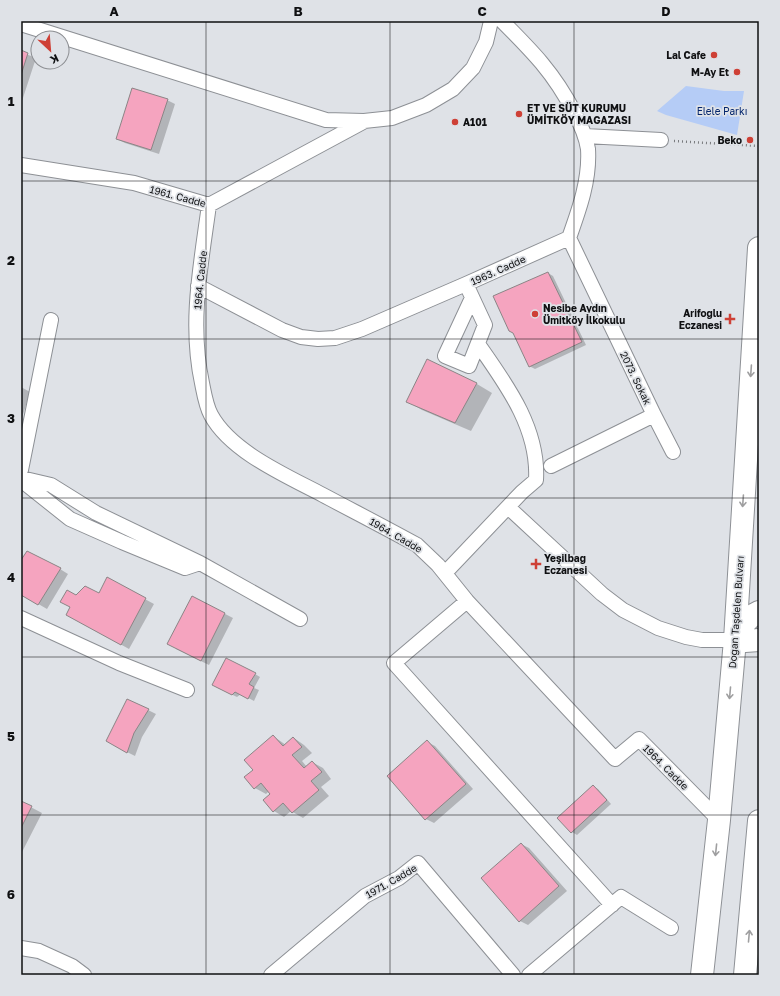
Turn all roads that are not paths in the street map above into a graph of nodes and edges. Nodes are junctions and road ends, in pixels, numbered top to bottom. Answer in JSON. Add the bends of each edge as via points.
{"nodes":[{"id":1,"x":492,"y":21,"type":"edge"},
{"id":2,"x":502,"y":21,"type":"edge"},
{"id":3,"x":21,"y":24,"type":"edge"},
{"id":4,"x":364,"y":121,"type":"junction"},
{"id":5,"x":585,"y":136,"type":"junction"},
{"id":6,"x":661,"y":140,"type":"road end"},
{"id":7,"x":21,"y":165,"type":"edge"},
{"id":8,"x":209,"y":205,"type":"junction"},
{"id":9,"x":568,"y":238,"type":"junction"},
{"id":10,"x":759,"y":248,"type":"edge"},
{"id":11,"x":466,"y":284,"type":"junction"},
{"id":12,"x":198,"y":286,"type":"junction"},
{"id":13,"x":472,"y":298,"type":"junction"},
{"id":14,"x":51,"y":320,"type":"dead end"},
{"id":15,"x":478,"y":344,"type":"junction"},
{"id":16,"x":654,"y":416,"type":"junction"},
{"id":17,"x":672,"y":452,"type":"dead end"},
{"id":18,"x":551,"y":466,"type":"dead end"},
{"id":19,"x":21,"y":470,"type":"edge"},
{"id":20,"x":21,"y":479,"type":"edge"},
{"id":21,"x":508,"y":507,"type":"junction"},
{"id":22,"x":445,"y":573,"type":"junction"},
{"id":23,"x":467,"y":602,"type":"junction"},
{"id":24,"x":759,"y":612,"type":"edge"},
{"id":25,"x":21,"y":618,"type":"edge"},
{"id":26,"x":300,"y":619,"type":"dead end"},
{"id":27,"x":735,"y":640,"type":"junction"},
{"id":28,"x":759,"y":640,"type":"edge"},
{"id":29,"x":187,"y":690,"type":"dead end"},
{"id":30,"x":719,"y":820,"type":"junction"},
{"id":31,"x":759,"y":821,"type":"edge"},
{"id":32,"x":612,"y":905,"type":"junction"},
{"id":33,"x":671,"y":928,"type":"dead end"},
{"id":34,"x":21,"y":948,"type":"edge"},
{"id":35,"x":84,"y":975,"type":"edge"},
{"id":36,"x":271,"y":975,"type":"edge"},
{"id":37,"x":512,"y":975,"type":"edge"},
{"id":38,"x":529,"y":975,"type":"edge"},
{"id":39,"x":702,"y":975,"type":"edge"},
{"id":40,"x":745,"y":975,"type":"edge"}],
"edges":[{"from":1,"to":4,"type":"street","via":[[486,42],[473,68],[453,89],[426,105],[392,118]]},
{"from":2,"to":5,"type":"street","via":[[535,53],[554,78],[572,107]]},
{"from":3,"to":4,"type":"street","via":[[326,120]]},
{"from":4,"to":8,"type":"street","name":"1961. Cadde"},
{"from":5,"to":6,"type":"street"},
{"from":5,"to":9,"type":"street","via":[[588,149],[587,171],[582,198]]},
{"from":7,"to":8,"type":"street","name":"1961. Cadde","via":[[134,183]]},
{"from":8,"to":12,"type":"street","name":"1964. Cadde"},
{"from":9,"to":11,"type":"street","name":"1963. Cadde"},
{"from":9,"to":16,"type":"street","name":"2073. Sokak"},
{"from":10,"to":27,"type":"main road","name":"Doğan Taşdelen Bulvarı","one_way":true},
{"from":11,"to":12,"type":"street","name":"1963. Cadde","via":[[356,331],[335,338],[318,339],[301,337],[282,330]]},
{"from":11,"to":13,"type":"street"},
{"from":12,"to":22,"type":"street","name":"1964. Cadde","via":[[196,329],[200,374],[210,414],[221,429],[235,443],[264,464],[417,545]]},
{"from":13,"to":15,"type":"street","via":[[485,325]]},
{"from":13,"to":15,"type":"street","via":[[445,356],[469,366]]},
{"from":14,"to":19,"type":"street"},
{"from":15,"to":21,"type":"street","via":[[522,413],[536,463],[536,480]]},
{"from":16,"to":17,"type":"street"},
{"from":16,"to":18,"type":"street","name":"2073. Sokak"},
{"from":20,"to":26,"type":"street","via":[[70,519],[184,568],[200,563]]},
{"from":21,"to":22,"type":"street"},
{"from":21,"to":27,"type":"street","via":[[602,594],[623,610],[658,628],[686,637],[702,640]]},
{"from":22,"to":23,"type":"street","name":"1964. Cadde"},
{"from":23,"to":30,"type":"street","name":"1964. Cadde","via":[[615,759],[639,739]]},
{"from":23,"to":32,"type":"street","via":[[394,662]]},
{"from":24,"to":27,"type":"main road","via":[[744,623]]},
{"from":25,"to":29,"type":"street","via":[[119,663]]},
{"from":27,"to":28,"type":"main road"},
{"from":27,"to":30,"type":"main road","name":"Doğan Taşdelen Bulvarı","one_way":true},
{"from":30,"to":39,"type":"main road","name":"Doğan Taşdelen Bulvarı","one_way":true},
{"from":40,"to":31,"type":"main road","one_way":true},
{"from":32,"to":33,"type":"street","via":[[621,897]]},
{"from":32,"to":38,"type":"street"},
{"from":34,"to":35,"type":"street","via":[[39,951],[72,966]]},
{"from":36,"to":37,"type":"street","name":"1971. Cadde","via":[[365,896],[399,878],[418,863]]}]}
